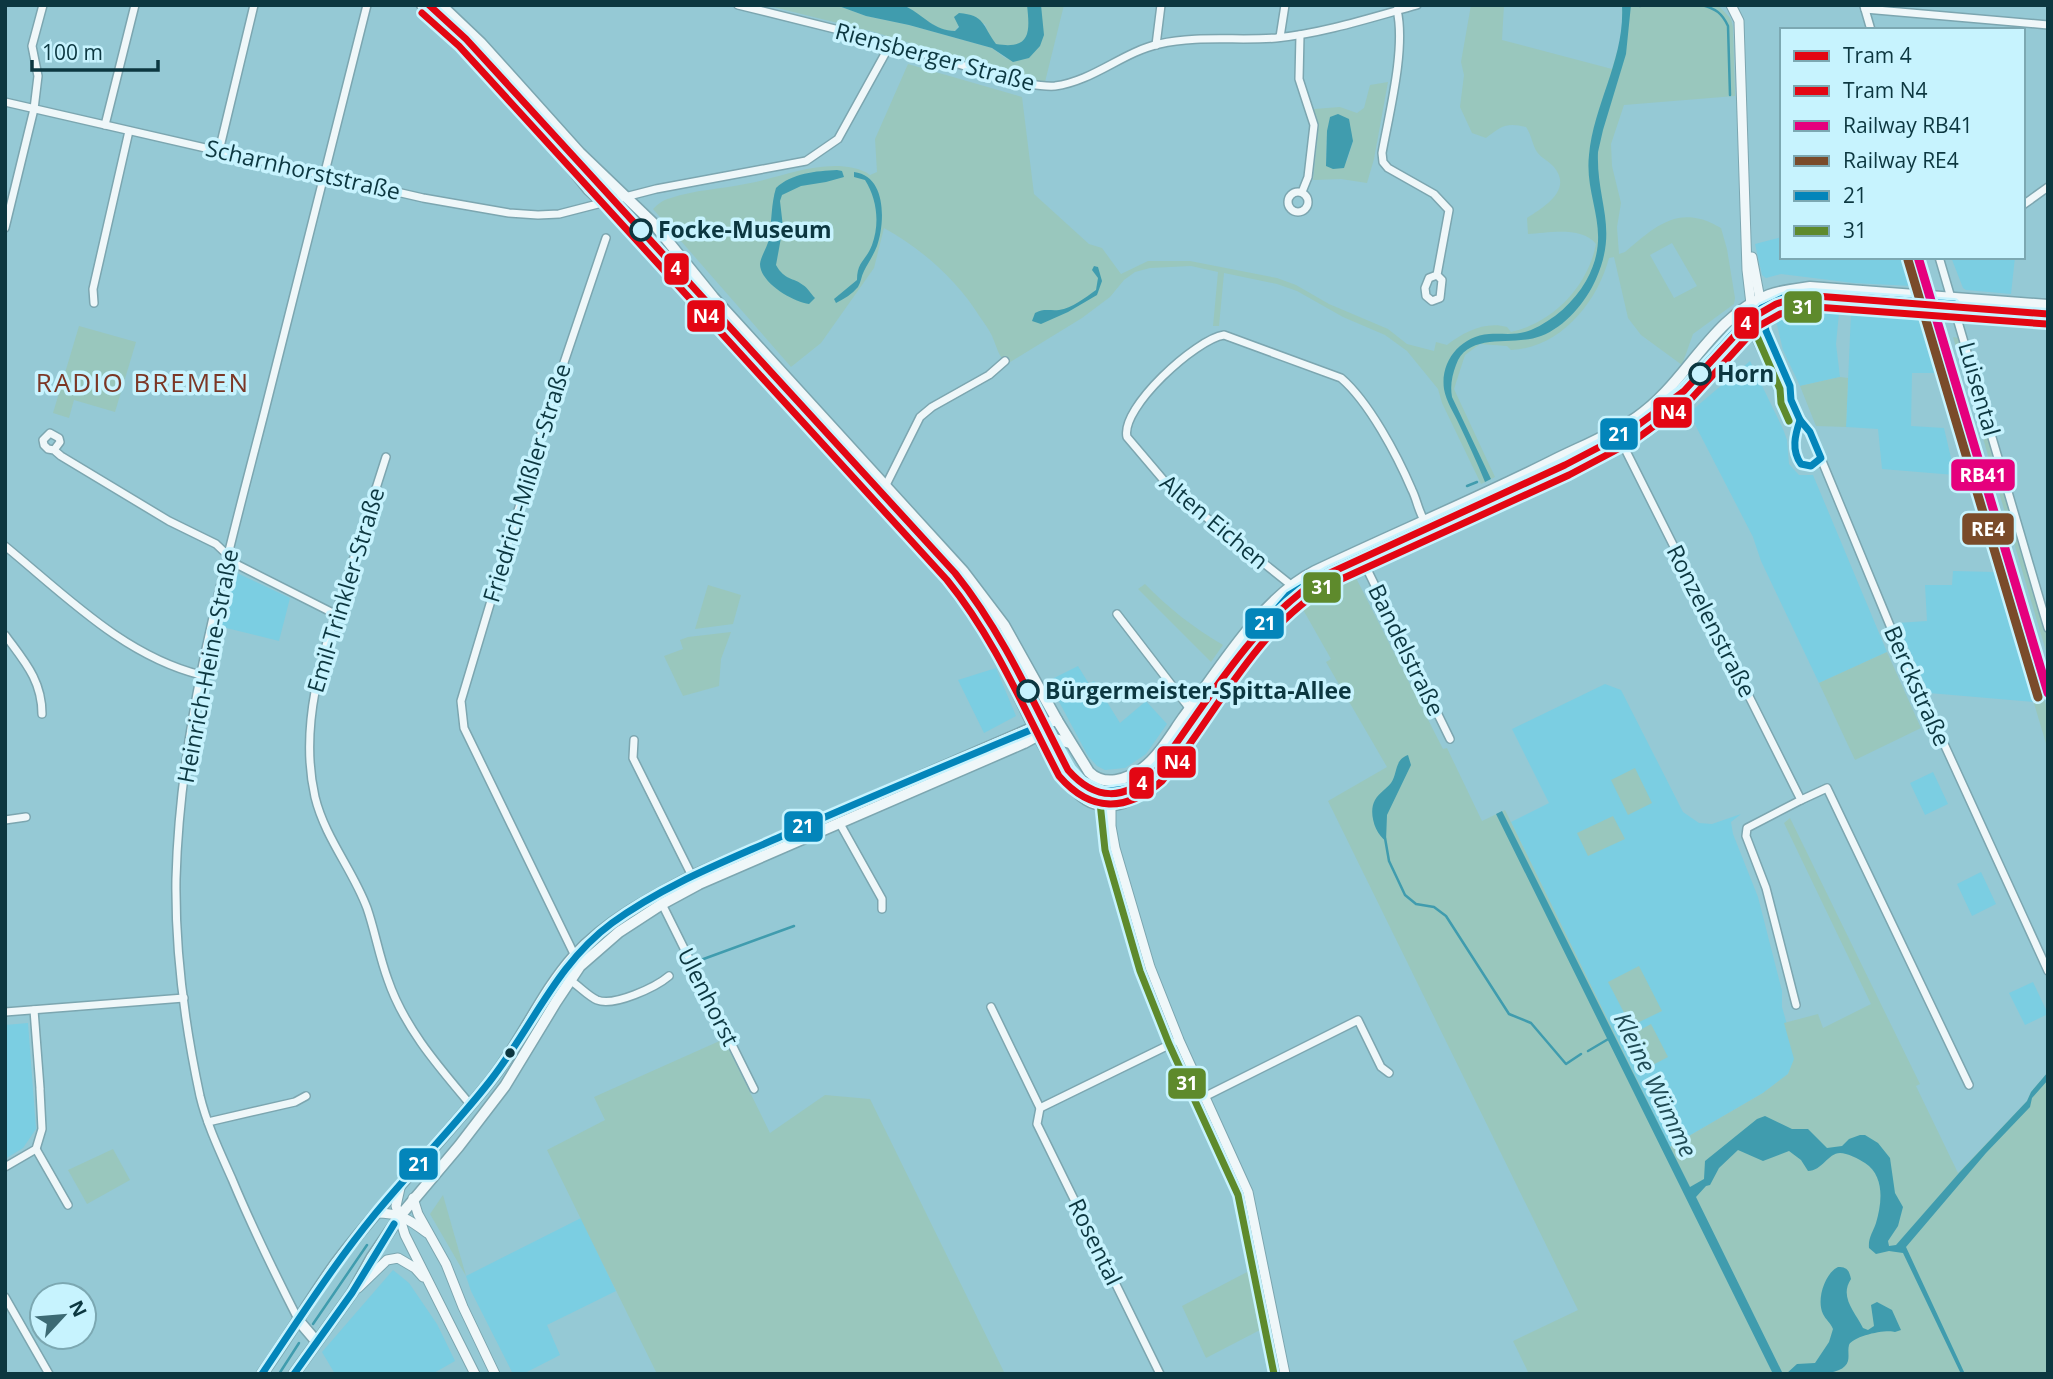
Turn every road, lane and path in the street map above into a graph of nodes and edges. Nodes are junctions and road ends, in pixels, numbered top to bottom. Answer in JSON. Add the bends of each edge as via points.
{"nodes":[{"id":1,"x":43,"y":5,"type":"edge"},
{"id":2,"x":135,"y":5,"type":"edge"},
{"id":3,"x":254,"y":5,"type":"edge"},
{"id":4,"x":367,"y":5,"type":"edge"},
{"id":5,"x":422,"y":5,"type":"edge"},
{"id":6,"x":441,"y":5,"type":"edge"},
{"id":7,"x":738,"y":5,"type":"edge"},
{"id":8,"x":1161,"y":5,"type":"edge"},
{"id":9,"x":1285,"y":5,"type":"edge"},
{"id":10,"x":1417,"y":5,"type":"edge"},
{"id":11,"x":1731,"y":5,"type":"edge"},
{"id":12,"x":1865,"y":7,"type":"edge"},
{"id":13,"x":1397,"y":10,"type":"junction"},
{"id":14,"x":2048,"y":25,"type":"edge"},
{"id":15,"x":1870,"y":28,"type":"edge"},
{"id":16,"x":1300,"y":35,"type":"junction"},
{"id":17,"x":1280,"y":37,"type":"junction"},
{"id":18,"x":891,"y":43,"type":"junction"},
{"id":19,"x":1156,"y":45,"type":"junction"},
{"id":20,"x":5,"y":102,"type":"edge"},
{"id":21,"x":34,"y":109,"type":"junction"},
{"id":22,"x":105,"y":125,"type":"junction"},
{"id":23,"x":129,"y":131,"type":"junction"},
{"id":24,"x":219,"y":151,"type":"junction"},
{"id":25,"x":326,"y":175,"type":"junction"},
{"id":26,"x":2048,"y":187,"type":"edge"},
{"id":27,"x":1302,"y":192,"type":"dead end"},
{"id":28,"x":628,"y":197,"type":"junction"},
{"id":29,"x":602,"y":203,"type":"junction"},
{"id":30,"x":2025,"y":204,"type":"edge"},
{"id":31,"x":5,"y":228,"type":"edge"},
{"id":32,"x":606,"y":238,"type":"dead end"},
{"id":33,"x":1940,"y":259,"type":"edge"},
{"id":34,"x":1437,"y":275,"type":"dead end"},
{"id":35,"x":1952,"y":297,"type":"junction"},
{"id":36,"x":1756,"y":301,"type":"junction"},
{"id":37,"x":94,"y":303,"type":"dead end"},
{"id":38,"x":2048,"y":305,"type":"edge"},
{"id":39,"x":1957,"y":312,"type":"junction"},
{"id":40,"x":1763,"y":318,"type":"junction"},
{"id":41,"x":2048,"y":318,"type":"edge"},
{"id":42,"x":1754,"y":328,"type":"junction"},
{"id":43,"x":1005,"y":361,"type":"dead end"},
{"id":44,"x":1791,"y":400,"type":"junction"},
{"id":45,"x":1621,"y":441,"type":"junction"},
{"id":46,"x":54,"y":450,"type":"dead end"},
{"id":47,"x":386,"y":457,"type":"dead end"},
{"id":48,"x":886,"y":485,"type":"junction"},
{"id":49,"x":1424,"y":520,"type":"junction"},
{"id":50,"x":5,"y":546,"type":"edge"},
{"id":51,"x":228,"y":555,"type":"junction"},
{"id":52,"x":1363,"y":561,"type":"junction"},
{"id":53,"x":1291,"y":585,"type":"junction"},
{"id":54,"x":335,"y":614,"type":"junction"},
{"id":55,"x":1117,"y":614,"type":"dead end"},
{"id":56,"x":2048,"y":628,"type":"edge"},
{"id":57,"x":5,"y":635,"type":"edge"},
{"id":58,"x":201,"y":675,"type":"junction"},
{"id":59,"x":1190,"y":709,"type":"junction"},
{"id":60,"x":42,"y":714,"type":"dead end"},
{"id":61,"x":1057,"y":720,"type":"junction"},
{"id":62,"x":1036,"y":732,"type":"junction"},
{"id":63,"x":1450,"y":739,"type":"dead end"},
{"id":64,"x":634,"y":740,"type":"dead end"},
{"id":65,"x":1070,"y":743,"type":"junction"},
{"id":66,"x":1047,"y":749,"type":"junction"},
{"id":67,"x":1105,"y":780,"type":"junction"},
{"id":68,"x":1801,"y":800,"type":"junction"},
{"id":69,"x":1111,"y":805,"type":"junction"},
{"id":70,"x":26,"y":817,"type":"dead end"},
{"id":71,"x":5,"y":820,"type":"edge"},
{"id":72,"x":839,"y":822,"type":"junction"},
{"id":73,"x":692,"y":876,"type":"junction"},
{"id":74,"x":662,"y":904,"type":"junction"},
{"id":75,"x":882,"y":909,"type":"dead end"},
{"id":76,"x":575,"y":956,"type":"junction"},
{"id":77,"x":2048,"y":971,"type":"edge"},
{"id":78,"x":669,"y":976,"type":"dead end"},
{"id":79,"x":570,"y":980,"type":"junction"},
{"id":80,"x":184,"y":998,"type":"junction"},
{"id":81,"x":1796,"y":1005,"type":"dead end"},
{"id":82,"x":991,"y":1007,"type":"dead end"},
{"id":83,"x":34,"y":1010,"type":"junction"},
{"id":84,"x":5,"y":1012,"type":"edge"},
{"id":85,"x":1179,"y":1040,"type":"junction"},
{"id":86,"x":1389,"y":1073,"type":"dead end"},
{"id":87,"x":1969,"y":1085,"type":"dead end"},
{"id":88,"x":754,"y":1089,"type":"dead end"},
{"id":89,"x":306,"y":1096,"type":"dead end"},
{"id":90,"x":1204,"y":1097,"type":"junction"},
{"id":91,"x":470,"y":1104,"type":"junction"},
{"id":92,"x":1040,"y":1108,"type":"junction"},
{"id":93,"x":208,"y":1122,"type":"junction"},
{"id":94,"x":36,"y":1149,"type":"junction"},
{"id":95,"x":5,"y":1167,"type":"edge"},
{"id":96,"x":403,"y":1181,"type":"junction"},
{"id":97,"x":413,"y":1198,"type":"junction"},
{"id":98,"x":68,"y":1205,"type":"dead end"},
{"id":99,"x":376,"y":1213,"type":"junction"},
{"id":100,"x":400,"y":1216,"type":"junction"},
{"id":101,"x":428,"y":1234,"type":"junction"},
{"id":102,"x":429,"y":1284,"type":"junction"},
{"id":103,"x":352,"y":1293,"type":"junction"},
{"id":104,"x":5,"y":1297,"type":"edge"},
{"id":105,"x":299,"y":1321,"type":"junction"},
{"id":106,"x":316,"y":1341,"type":"junction"},
{"id":107,"x":483,"y":1350,"type":"junction"},
{"id":108,"x":467,"y":1358,"type":"junction"},
{"id":109,"x":49,"y":1374,"type":"edge"},
{"id":110,"x":262,"y":1374,"type":"edge"},
{"id":111,"x":294,"y":1374,"type":"edge"},
{"id":112,"x":475,"y":1374,"type":"edge"},
{"id":113,"x":495,"y":1374,"type":"edge"},
{"id":114,"x":1160,"y":1374,"type":"edge"},
{"id":115,"x":1285,"y":1374,"type":"edge"}],
"edges":[{"from":1,"to":21,"type":"street","via":[[32,46],[38,76]]},
{"from":2,"to":22,"type":"street"},
{"from":3,"to":24,"type":"street"},
{"from":4,"to":25,"type":"street","name":"Heinrich-Heine-Straße"},
{"from":5,"to":29,"type":"main road","via":[[500,82]]},
{"from":6,"to":28,"type":"main road","via":[[580,153]]},
{"from":7,"to":18,"type":"street","name":"Riensberger Straße"},
{"from":8,"to":19,"type":"street"},
{"from":9,"to":17,"type":"street"},
{"from":10,"to":13,"type":"street","name":"Riensberger Straße"},
{"from":11,"to":36,"type":"street","via":[[1739,21],[1747,270]]},
{"from":12,"to":14,"type":"street"},
{"from":12,"to":15,"type":"street"},
{"from":13,"to":16,"type":"street","name":"Riensberger Straße"},
{"from":13,"to":34,"type":"street","via":[[1401,26],[1383,162],[1434,194],[1449,210]]},
{"from":16,"to":17,"type":"street","name":"Riensberger Straße"},
{"from":16,"to":27,"type":"street","via":[[1299,79],[1314,125]]},
{"from":17,"to":19,"type":"street","name":"Riensberger Straße"},
{"from":18,"to":19,"type":"street","name":"Riensberger Straße","via":[[1043,86],[1067,84]]},
{"from":18,"to":28,"type":"street","name":"Scharnhorststraße","via":[[838,139],[819,155],[795,165]]},
{"from":20,"to":21,"type":"street","name":"Scharnhorststraße"},
{"from":21,"to":22,"type":"street","name":"Scharnhorststraße"},
{"from":21,"to":31,"type":"street"},
{"from":22,"to":23,"type":"street","name":"Scharnhorststraße"},
{"from":23,"to":24,"type":"street","name":"Scharnhorststraße"},
{"from":23,"to":37,"type":"street","via":[[93,289]]},
{"from":24,"to":25,"type":"street","name":"Scharnhorststraße"},
{"from":25,"to":29,"type":"street","name":"Scharnhorststraße","via":[[509,213],[559,214]]},
{"from":25,"to":51,"type":"street","name":"Heinrich-Heine-Straße"},
{"from":26,"to":30,"type":"street"},
{"from":28,"to":29,"type":"street","name":"Scharnhorststraße"},
{"from":28,"to":48,"type":"main road"},
{"from":29,"to":62,"type":"main road","via":[[649,245],[953,579],[985,623]]},
{"from":32,"to":76,"type":"street","name":"Friedrich-Mißler-Straße","via":[[549,407],[461,701],[464,728]]},
{"from":33,"to":35,"type":"street","name":"Luisental"},
{"from":35,"to":36,"type":"main road","via":[[1810,287]]},
{"from":35,"to":38,"type":"main road"},
{"from":35,"to":39,"type":"street","name":"Luisental"},
{"from":36,"to":40,"type":"main road"},
{"from":36,"to":42,"type":"main road"},
{"from":36,"to":49,"type":"main road","via":[[1724,326],[1667,393],[1635,418]]},
{"from":39,"to":40,"type":"main road","via":[[1812,301]]},
{"from":39,"to":41,"type":"main road"},
{"from":39,"to":56,"type":"street","name":"Luisental"},
{"from":40,"to":42,"type":"main road"},
{"from":40,"to":44,"type":"street","name":"Berckstraße","via":[[1790,386]]},
{"from":42,"to":44,"type":"street","name":"Berckstraße","via":[[1779,386]]},
{"from":42,"to":45,"type":"main road","via":[[1670,412]]},
{"from":43,"to":48,"type":"street","via":[[920,417]]},
{"from":44,"to":77,"type":"street","name":"Berckstraße","via":[[1810,432],[1884,611]]},
{"from":45,"to":52,"type":"main road"},
{"from":45,"to":68,"type":"street","name":"Ronzelenstraße"},
{"from":46,"to":51,"type":"street"},
{"from":47,"to":54,"type":"street","name":"Emil-Trinkler-Straße"},
{"from":48,"to":61,"type":"main road","via":[[988,601]]},
{"from":49,"to":53,"type":"main road"},
{"from":49,"to":53,"type":"street","name":"Alten Eichen","via":[[1392,450],[1357,392],[1341,378],[1224,335],[1207,341],[1148,393],[1127,422],[1127,437],[1172,490]]},
{"from":50,"to":58,"type":"street","via":[[141,652]]},
{"from":51,"to":54,"type":"street","via":[[238,565]]},
{"from":51,"to":58,"type":"street","name":"Heinrich-Heine-Straße"},
{"from":52,"to":63,"type":"street","name":"Bandelstraße"},
{"from":52,"to":69,"type":"main road","via":[[1315,585],[1283,610],[1146,790]]},
{"from":53,"to":59,"type":"main road"},
{"from":54,"to":91,"type":"street","name":"Emil-Trinkler-Straße","via":[[313,695],[310,752],[315,797],[326,829],[365,903],[400,1007]]},
{"from":55,"to":59,"type":"street"},
{"from":57,"to":60,"type":"street","via":[[32,673],[42,695]]},
{"from":58,"to":80,"type":"street","name":"Heinrich-Heine-Straße","via":[[176,874]]},
{"from":59,"to":67,"type":"main road","via":[[1145,766],[1119,780]]},
{"from":61,"to":62,"type":"main road"},
{"from":61,"to":65,"type":"main road"},
{"from":62,"to":66,"type":"main road"},
{"from":62,"to":72,"type":"main road"},
{"from":62,"to":73,"type":"main road"},
{"from":64,"to":73,"type":"street","via":[[633,758]]},
{"from":65,"to":66,"type":"main road","via":[[1055,739]]},
{"from":65,"to":67,"type":"main road","via":[[1089,772]]},
{"from":66,"to":69,"type":"main road","via":[[1079,795],[1095,804]]},
{"from":67,"to":69,"type":"main road"},
{"from":68,"to":81,"type":"street","via":[[1747,828],[1746,836],[1766,888]]},
{"from":68,"to":87,"type":"street","via":[[1827,788]]},
{"from":69,"to":85,"type":"street","via":[[1112,835],[1137,926]]},
{"from":70,"to":71,"type":"street"},
{"from":72,"to":74,"type":"main road"},
{"from":72,"to":75,"type":"street","via":[[882,900]]},
{"from":73,"to":76,"type":"main road","via":[[611,924]]},
{"from":74,"to":79,"type":"main road","via":[[596,950]]},
{"from":74,"to":88,"type":"street","name":"Ulenhorst"},
{"from":76,"to":91,"type":"main road"},
{"from":78,"to":79,"type":"street","via":[[659,985],[608,1002]]},
{"from":79,"to":97,"type":"main road","via":[[501,1091]]},
{"from":80,"to":83,"type":"street"},
{"from":80,"to":93,"type":"street","name":"Heinrich-Heine-Straße"},
{"from":82,"to":92,"type":"street","name":"Rosental"},
{"from":83,"to":84,"type":"street"},
{"from":83,"to":94,"type":"street","via":[[43,1129]]},
{"from":85,"to":90,"type":"street"},
{"from":85,"to":92,"type":"street"},
{"from":86,"to":90,"type":"street","via":[[1381,1067],[1358,1020]]},
{"from":89,"to":93,"type":"street"},
{"from":90,"to":115,"type":"street","via":[[1248,1192]]},
{"from":91,"to":96,"type":"main road"},
{"from":92,"to":114,"type":"street","name":"Rosental","via":[[1037,1124]]},
{"from":93,"to":105,"type":"street","name":"Heinrich-Heine-Straße"},
{"from":94,"to":95,"type":"street"},
{"from":94,"to":98,"type":"street"},
{"from":96,"to":99,"type":"main road"},
{"from":96,"to":100,"type":"street","via":[[396,1206]]},
{"from":97,"to":100,"type":"main road"},
{"from":97,"to":101,"type":"street"},
{"from":99,"to":100,"type":"street"},
{"from":99,"to":105,"type":"main road"},
{"from":100,"to":101,"type":"street"},
{"from":100,"to":102,"type":"street"},
{"from":100,"to":103,"type":"main road"},
{"from":101,"to":107,"type":"street"},
{"from":102,"to":103,"type":"street","via":[[398,1258],[387,1260]]},
{"from":102,"to":108,"type":"street"},
{"from":103,"to":106,"type":"main road"},
{"from":104,"to":109,"type":"street"},
{"from":105,"to":106,"type":"main road"},
{"from":105,"to":110,"type":"main road"},
{"from":106,"to":111,"type":"main road"},
{"from":107,"to":108,"type":"street"},
{"from":107,"to":113,"type":"street"},
{"from":108,"to":112,"type":"street"}]}
